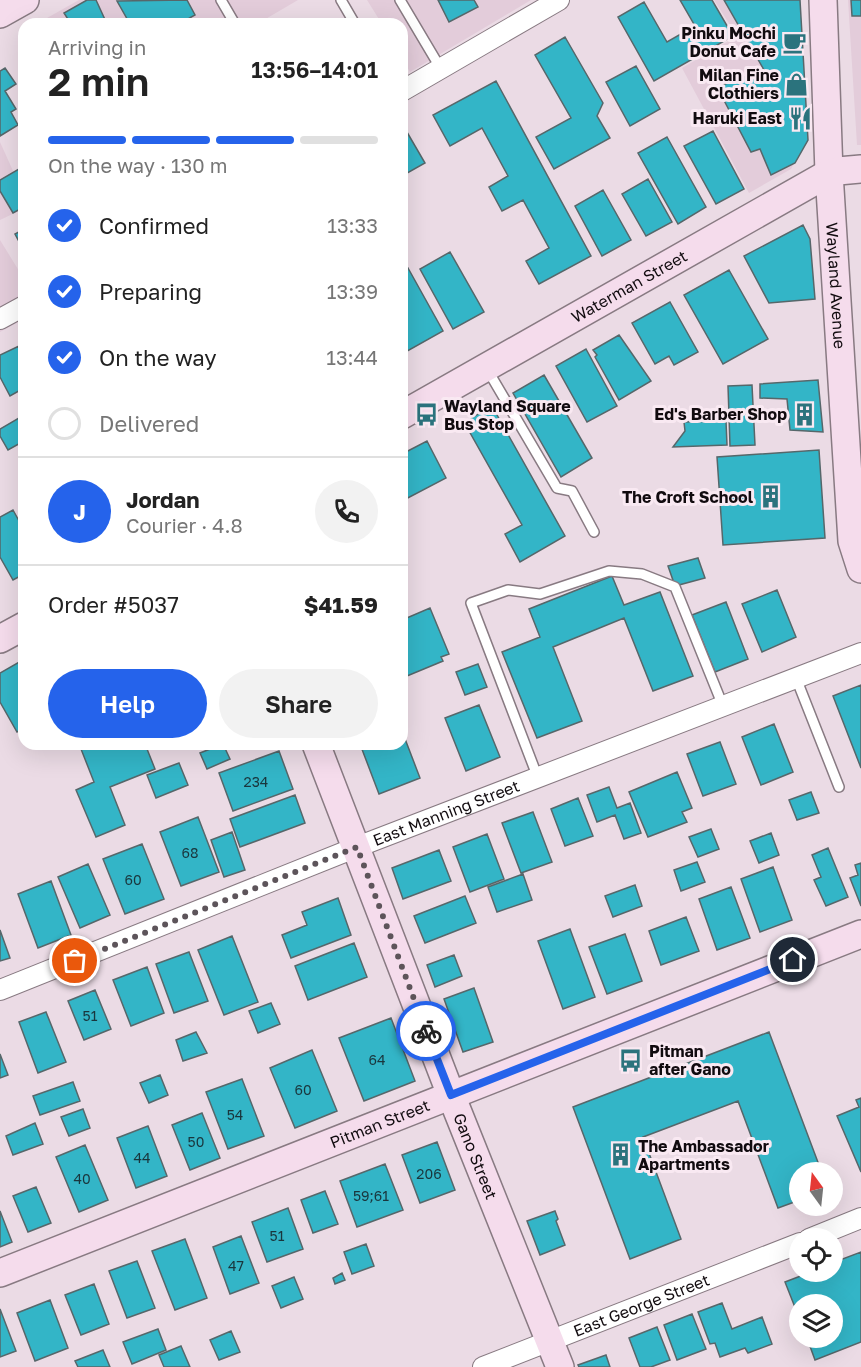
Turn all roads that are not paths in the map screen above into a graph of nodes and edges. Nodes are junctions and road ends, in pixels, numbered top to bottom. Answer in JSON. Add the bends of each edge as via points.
{"nodes":[{"id":1,"x":221,"y":0,"type":"edge"},
{"id":2,"x":341,"y":0,"type":"edge"},
{"id":3,"x":400,"y":0,"type":"edge"},
{"id":4,"x":560,"y":0,"type":"edge"},
{"id":5,"x":823,"y":0,"type":"edge"},
{"id":6,"x":232,"y":18,"type":"edge"},
{"id":7,"x":352,"y":18,"type":"edge"},
{"id":8,"x":441,"y":69,"type":"junction"},
{"id":9,"x":408,"y":88,"type":"edge"},
{"id":10,"x":861,"y":169,"type":"edge"},
{"id":11,"x":829,"y":174,"type":"junction"},
{"id":12,"x":18,"y":309,"type":"edge"},
{"id":13,"x":0,"y":319,"type":"edge"},
{"id":14,"x":486,"y":367,"type":"junction"},
{"id":15,"x":408,"y":412,"type":"edge"},
{"id":16,"x":853,"y":436,"type":"edge"},
{"id":17,"x":594,"y":532,"type":"dead end"},
{"id":18,"x":861,"y":569,"type":"edge"},
{"id":19,"x":18,"y":629,"type":"edge"},
{"id":20,"x":0,"y":639,"type":"edge"},
{"id":21,"x":861,"y":653,"type":"edge"},
{"id":22,"x":796,"y":678,"type":"junction"},
{"id":23,"x":723,"y":706,"type":"junction"},
{"id":24,"x":318,"y":750,"type":"edge"},
{"id":25,"x":538,"y":778,"type":"junction"},
{"id":26,"x":839,"y":788,"type":"dead end"},
{"id":27,"x":357,"y":847,"type":"junction"},
{"id":28,"x":861,"y":934,"type":"edge"},
{"id":29,"x":0,"y":990,"type":"edge"},
{"id":30,"x":451,"y":1095,"type":"junction"},
{"id":31,"x":861,"y":1218,"type":"edge"},
{"id":32,"x":836,"y":1228,"type":"edge"},
{"id":33,"x":789,"y":1247,"type":"edge"},
{"id":34,"x":0,"y":1273,"type":"edge"},
{"id":35,"x":550,"y":1341,"type":"junction"},
{"id":36,"x":483,"y":1367,"type":"edge"},
{"id":37,"x":560,"y":1367,"type":"edge"}],
"edges":[{"from":1,"to":6,"type":"lane"},
{"from":2,"to":7,"type":"lane"},
{"from":3,"to":8,"type":"lane"},
{"from":4,"to":8,"type":"street"},
{"from":5,"to":11,"type":"street","name":"Wayland Avenue"},
{"from":8,"to":9,"type":"street"},
{"from":10,"to":11,"type":"street","name":"Waterman Street"},
{"from":11,"to":14,"type":"street","name":"Waterman Street"},
{"from":11,"to":16,"type":"street","name":"Wayland Avenue"},
{"from":12,"to":13,"type":"street"},
{"from":14,"to":15,"type":"street","name":"Waterman Street"},
{"from":14,"to":17,"type":"lane","via":[[557,488],[572,491]]},
{"from":16,"to":18,"type":"street","name":"Wayland Avenue","via":[[852,541]]},
{"from":19,"to":20,"type":"street"},
{"from":21,"to":22,"type":"street","name":"East Manning Street"},
{"from":22,"to":23,"type":"street","name":"East Manning Street"},
{"from":22,"to":26,"type":"lane"},
{"from":23,"to":25,"type":"street","name":"East Manning Street"},
{"from":23,"to":25,"type":"lane","via":[[675,587],[642,574],[609,571],[540,594],[508,591],[471,603]]},
{"from":24,"to":27,"type":"street","name":"Gano Street"},
{"from":25,"to":27,"type":"street","name":"East Manning Street"},
{"from":27,"to":29,"type":"street","name":"East Manning Street"},
{"from":27,"to":30,"type":"street","name":"Gano Street"},
{"from":28,"to":30,"type":"street","name":"Pitman Street"},
{"from":30,"to":34,"type":"street","name":"Pitman Street"},
{"from":30,"to":35,"type":"street","name":"Gano Street"},
{"from":31,"to":32,"type":"street"},
{"from":33,"to":35,"type":"street","name":"East George Street"},
{"from":35,"to":36,"type":"street","name":"East George Street"},
{"from":35,"to":37,"type":"street","name":"Gano Street"}]}
